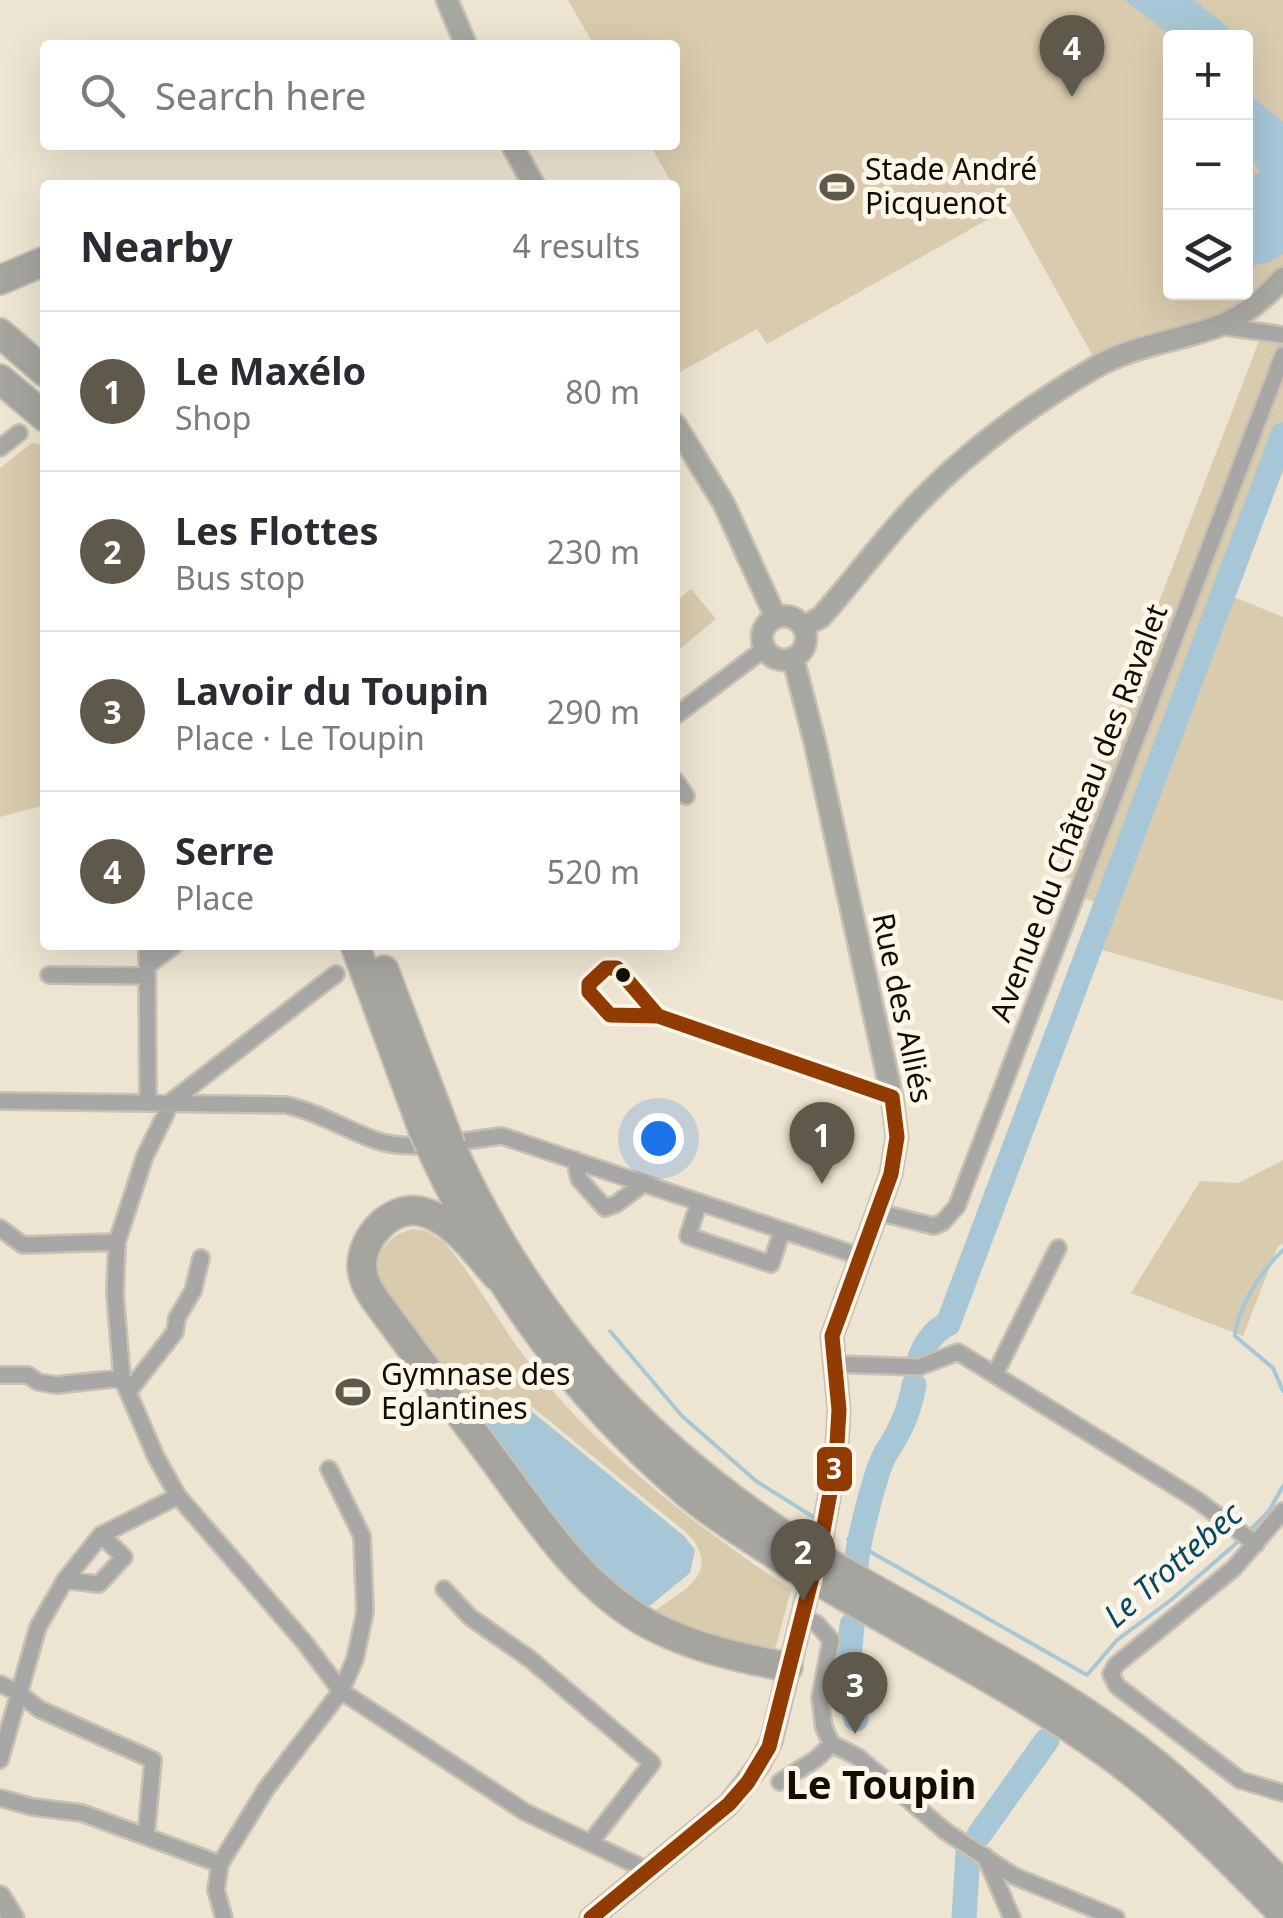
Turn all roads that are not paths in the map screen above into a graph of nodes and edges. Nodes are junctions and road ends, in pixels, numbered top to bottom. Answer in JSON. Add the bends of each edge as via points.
{"nodes":[{"id":1,"x":447,"y":0,"type":"edge"},
{"id":2,"x":464,"y":40,"type":"edge"},
{"id":3,"x":515,"y":150,"type":"edge"},
{"id":4,"x":531,"y":180,"type":"edge"},
{"id":5,"x":40,"y":265,"type":"edge"},
{"id":6,"x":1283,"y":278,"type":"edge"},
{"id":7,"x":0,"y":280,"type":"edge"},
{"id":8,"x":1220,"y":326,"type":"junction"},
{"id":9,"x":0,"y":334,"type":"edge"},
{"id":10,"x":1283,"y":335,"type":"edge"},
{"id":11,"x":1283,"y":356,"type":"edge"},
{"id":12,"x":0,"y":360,"type":"edge"},
{"id":13,"x":40,"y":368,"type":"edge"},
{"id":14,"x":0,"y":378,"type":"edge"},
{"id":15,"x":40,"y":394,"type":"edge"},
{"id":16,"x":40,"y":413,"type":"edge"},
{"id":17,"x":680,"y":432,"type":"edge"},
{"id":18,"x":19,"y":433,"type":"dead end"},
{"id":19,"x":0,"y":448,"type":"edge"},
{"id":20,"x":776,"y":618,"type":"junction"},
{"id":21,"x":803,"y":627,"type":"junction"},
{"id":22,"x":764,"y":649,"type":"junction"},
{"id":23,"x":793,"y":658,"type":"junction"},
{"id":24,"x":680,"y":712,"type":"edge"},
{"id":25,"x":680,"y":787,"type":"edge"},
{"id":26,"x":686,"y":796,"type":"dead end"},
{"id":27,"x":146,"y":950,"type":"edge"},
{"id":28,"x":170,"y":950,"type":"edge"},
{"id":29,"x":356,"y":950,"type":"edge"},
{"id":30,"x":377,"y":950,"type":"edge"},
{"id":31,"x":147,"y":971,"type":"junction"},
{"id":32,"x":336,"y":974,"type":"dead end"},
{"id":33,"x":49,"y":975,"type":"dead end"},
{"id":34,"x":0,"y":1101,"type":"edge"},
{"id":35,"x":148,"y":1101,"type":"junction"},
{"id":36,"x":172,"y":1101,"type":"junction"},
{"id":37,"x":437,"y":1138,"type":"junction"},
{"id":38,"x":575,"y":1160,"type":"junction"},
{"id":39,"x":643,"y":1184,"type":"junction"},
{"id":40,"x":699,"y":1202,"type":"junction"},
{"id":41,"x":878,"y":1212,"type":"junction"},
{"id":42,"x":0,"y":1228,"type":"edge"},
{"id":43,"x":782,"y":1231,"type":"junction"},
{"id":44,"x":117,"y":1242,"type":"junction"},
{"id":45,"x":1058,"y":1248,"type":"dead end"},
{"id":46,"x":859,"y":1256,"type":"junction"},
{"id":47,"x":201,"y":1258,"type":"dead end"},
{"id":48,"x":497,"y":1276,"type":"junction"},
{"id":49,"x":834,"y":1364,"type":"junction"},
{"id":50,"x":995,"y":1374,"type":"junction"},
{"id":51,"x":0,"y":1375,"type":"edge"},
{"id":52,"x":125,"y":1385,"type":"junction"},
{"id":53,"x":329,"y":1469,"type":"dead end"},
{"id":54,"x":178,"y":1496,"type":"junction"},
{"id":55,"x":1283,"y":1511,"type":"edge"},
{"id":56,"x":101,"y":1536,"type":"junction"},
{"id":57,"x":1256,"y":1544,"type":"junction"},
{"id":58,"x":806,"y":1552,"type":"junction"},
{"id":59,"x":65,"y":1580,"type":"junction"},
{"id":60,"x":848,"y":1586,"type":"junction"},
{"id":61,"x":444,"y":1589,"type":"dead end"},
{"id":62,"x":804,"y":1608,"type":"joint"},
{"id":63,"x":788,"y":1667,"type":"junction"},
{"id":64,"x":0,"y":1684,"type":"edge"},
{"id":65,"x":341,"y":1691,"type":"junction"},
{"id":66,"x":19,"y":1693,"type":"junction"},
{"id":67,"x":832,"y":1744,"type":"junction"},
{"id":68,"x":0,"y":1760,"type":"edge"},
{"id":69,"x":780,"y":1782,"type":"dead end"},
{"id":70,"x":1283,"y":1793,"type":"edge"},
{"id":71,"x":0,"y":1798,"type":"edge"},
{"id":72,"x":146,"y":1836,"type":"junction"},
{"id":73,"x":590,"y":1843,"type":"junction"},
{"id":74,"x":977,"y":1850,"type":"junction"},
{"id":75,"x":220,"y":1864,"type":"junction"},
{"id":76,"x":648,"y":1870,"type":"junction"},
{"id":77,"x":1283,"y":1886,"type":"edge"},
{"id":78,"x":0,"y":1897,"type":"edge"},
{"id":79,"x":1283,"y":1914,"type":"edge"},
{"id":80,"x":13,"y":1918,"type":"edge"},
{"id":81,"x":224,"y":1918,"type":"edge"},
{"id":82,"x":591,"y":1918,"type":"edge"},
{"id":83,"x":1012,"y":1918,"type":"edge"},
{"id":84,"x":1116,"y":1918,"type":"edge"}],
"edges":[{"from":1,"to":2,"type":"street"},
{"from":3,"to":4,"type":"street"},
{"from":5,"to":7,"type":"highway"},
{"from":6,"to":8,"type":"street"},
{"from":8,"to":10,"type":"street"},
{"from":8,"to":21,"type":"street","via":[[1100,365],[1026,411],[920,500],[821,617]]},
{"from":9,"to":13,"type":"highway"},
{"from":11,"to":41,"type":"street","name":"Avenue du Château des Ravalet","via":[[957,1206],[934,1226]]},
{"from":12,"to":15,"type":"highway"},
{"from":14,"to":16,"type":"highway"},
{"from":17,"to":20,"type":"street","via":[[724,504]]},
{"from":18,"to":19,"type":"street"},
{"from":20,"to":21,"type":"street"},
{"from":20,"to":22,"type":"street","via":[[763,631]]},
{"from":21,"to":23,"type":"street","via":[[806,641]]},
{"from":22,"to":23,"type":"street","via":[[774,658]]},
{"from":22,"to":24,"type":"street"},
{"from":23,"to":41,"type":"street","name":"Rue des Alliés","via":[[892,1097],[896,1148]]},
{"from":25,"to":26,"type":"street"},
{"from":27,"to":31,"type":"street"},
{"from":28,"to":31,"type":"street"},
{"from":29,"to":37,"type":"highway"},
{"from":30,"to":37,"type":"highway"},
{"from":31,"to":33,"type":"street"},
{"from":31,"to":35,"type":"street"},
{"from":32,"to":36,"type":"street"},
{"from":34,"to":35,"type":"street"},
{"from":35,"to":36,"type":"street"},
{"from":36,"to":38,"type":"street","via":[[286,1105],[392,1144],[502,1136]]},
{"from":36,"to":44,"type":"street","via":[[145,1156]]},
{"from":37,"to":48,"type":"highway"},
{"from":37,"to":58,"type":"highway","via":[[531,1293],[591,1368],[704,1479]]},
{"from":38,"to":39,"type":"street"},
{"from":38,"to":39,"type":"street","via":[[578,1179],[605,1208]]},
{"from":39,"to":40,"type":"street"},
{"from":40,"to":43,"type":"street"},
{"from":40,"to":43,"type":"street","via":[[688,1236],[771,1264]]},
{"from":41,"to":46,"type":"street","name":"Rue des Alliés"},
{"from":42,"to":44,"type":"street","via":[[23,1244]]},
{"from":43,"to":46,"type":"street"},
{"from":44,"to":52,"type":"street"},
{"from":45,"to":50,"type":"street"},
{"from":46,"to":49,"type":"street","name":"Rue des Alliés","via":[[832,1336]]},
{"from":47,"to":52,"type":"street","via":[[175,1332]]},
{"from":48,"to":58,"type":"highway","via":[[615,1425],[689,1494]]},
{"from":48,"to":63,"type":"highway","via":[[452,1228],[417,1211],[380,1225],[362,1264],[376,1301],[585,1575],[626,1610],[676,1637]]},
{"from":49,"to":50,"type":"street","via":[[919,1368],[958,1352]]},
{"from":49,"to":58,"type":"street","name":"Rue des Alliés","via":[[836,1460]]},
{"from":50,"to":57,"type":"street"},
{"from":51,"to":52,"type":"street","via":[[56,1385]]},
{"from":52,"to":54,"type":"street"},
{"from":53,"to":65,"type":"street","via":[[362,1536],[365,1612]]},
{"from":54,"to":56,"type":"street"},
{"from":54,"to":65,"type":"street"},
{"from":55,"to":57,"type":"street"},
{"from":56,"to":59,"type":"street"},
{"from":56,"to":59,"type":"street","via":[[124,1558],[100,1584]]},
{"from":57,"to":70,"type":"street","via":[[1111,1674],[1117,1686],[1240,1780]]},
{"from":58,"to":60,"type":"highway","bridge":true},
{"from":59,"to":66,"type":"street","via":[[38,1627]]},
{"from":60,"to":77,"type":"highway","via":[[1078,1706],[1192,1793]]},
{"from":60,"to":79,"type":"highway","via":[[1111,1756],[1173,1806]]},
{"from":61,"to":73,"type":"street","via":[[652,1763]]},
{"from":62,"to":63,"type":"street"},
{"from":62,"to":67,"type":"street","via":[[832,1640],[820,1698]]},
{"from":63,"to":76,"type":"street","via":[[770,1747],[748,1782]]},
{"from":64,"to":66,"type":"street"},
{"from":65,"to":73,"type":"street","via":[[525,1812]]},
{"from":65,"to":75,"type":"street","via":[[266,1788]]},
{"from":66,"to":68,"type":"street"},
{"from":66,"to":72,"type":"street","via":[[39,1710],[153,1760]]},
{"from":67,"to":69,"type":"street"},
{"from":67,"to":74,"type":"street","via":[[858,1756]]},
{"from":71,"to":72,"type":"street","via":[[82,1813]]},
{"from":72,"to":75,"type":"street"},
{"from":73,"to":76,"type":"street"},
{"from":74,"to":83,"type":"street"},
{"from":74,"to":84,"type":"street","via":[[1014,1876]]},
{"from":75,"to":81,"type":"street","via":[[216,1890]]},
{"from":76,"to":82,"type":"street"},
{"from":78,"to":80,"type":"street"}]}
